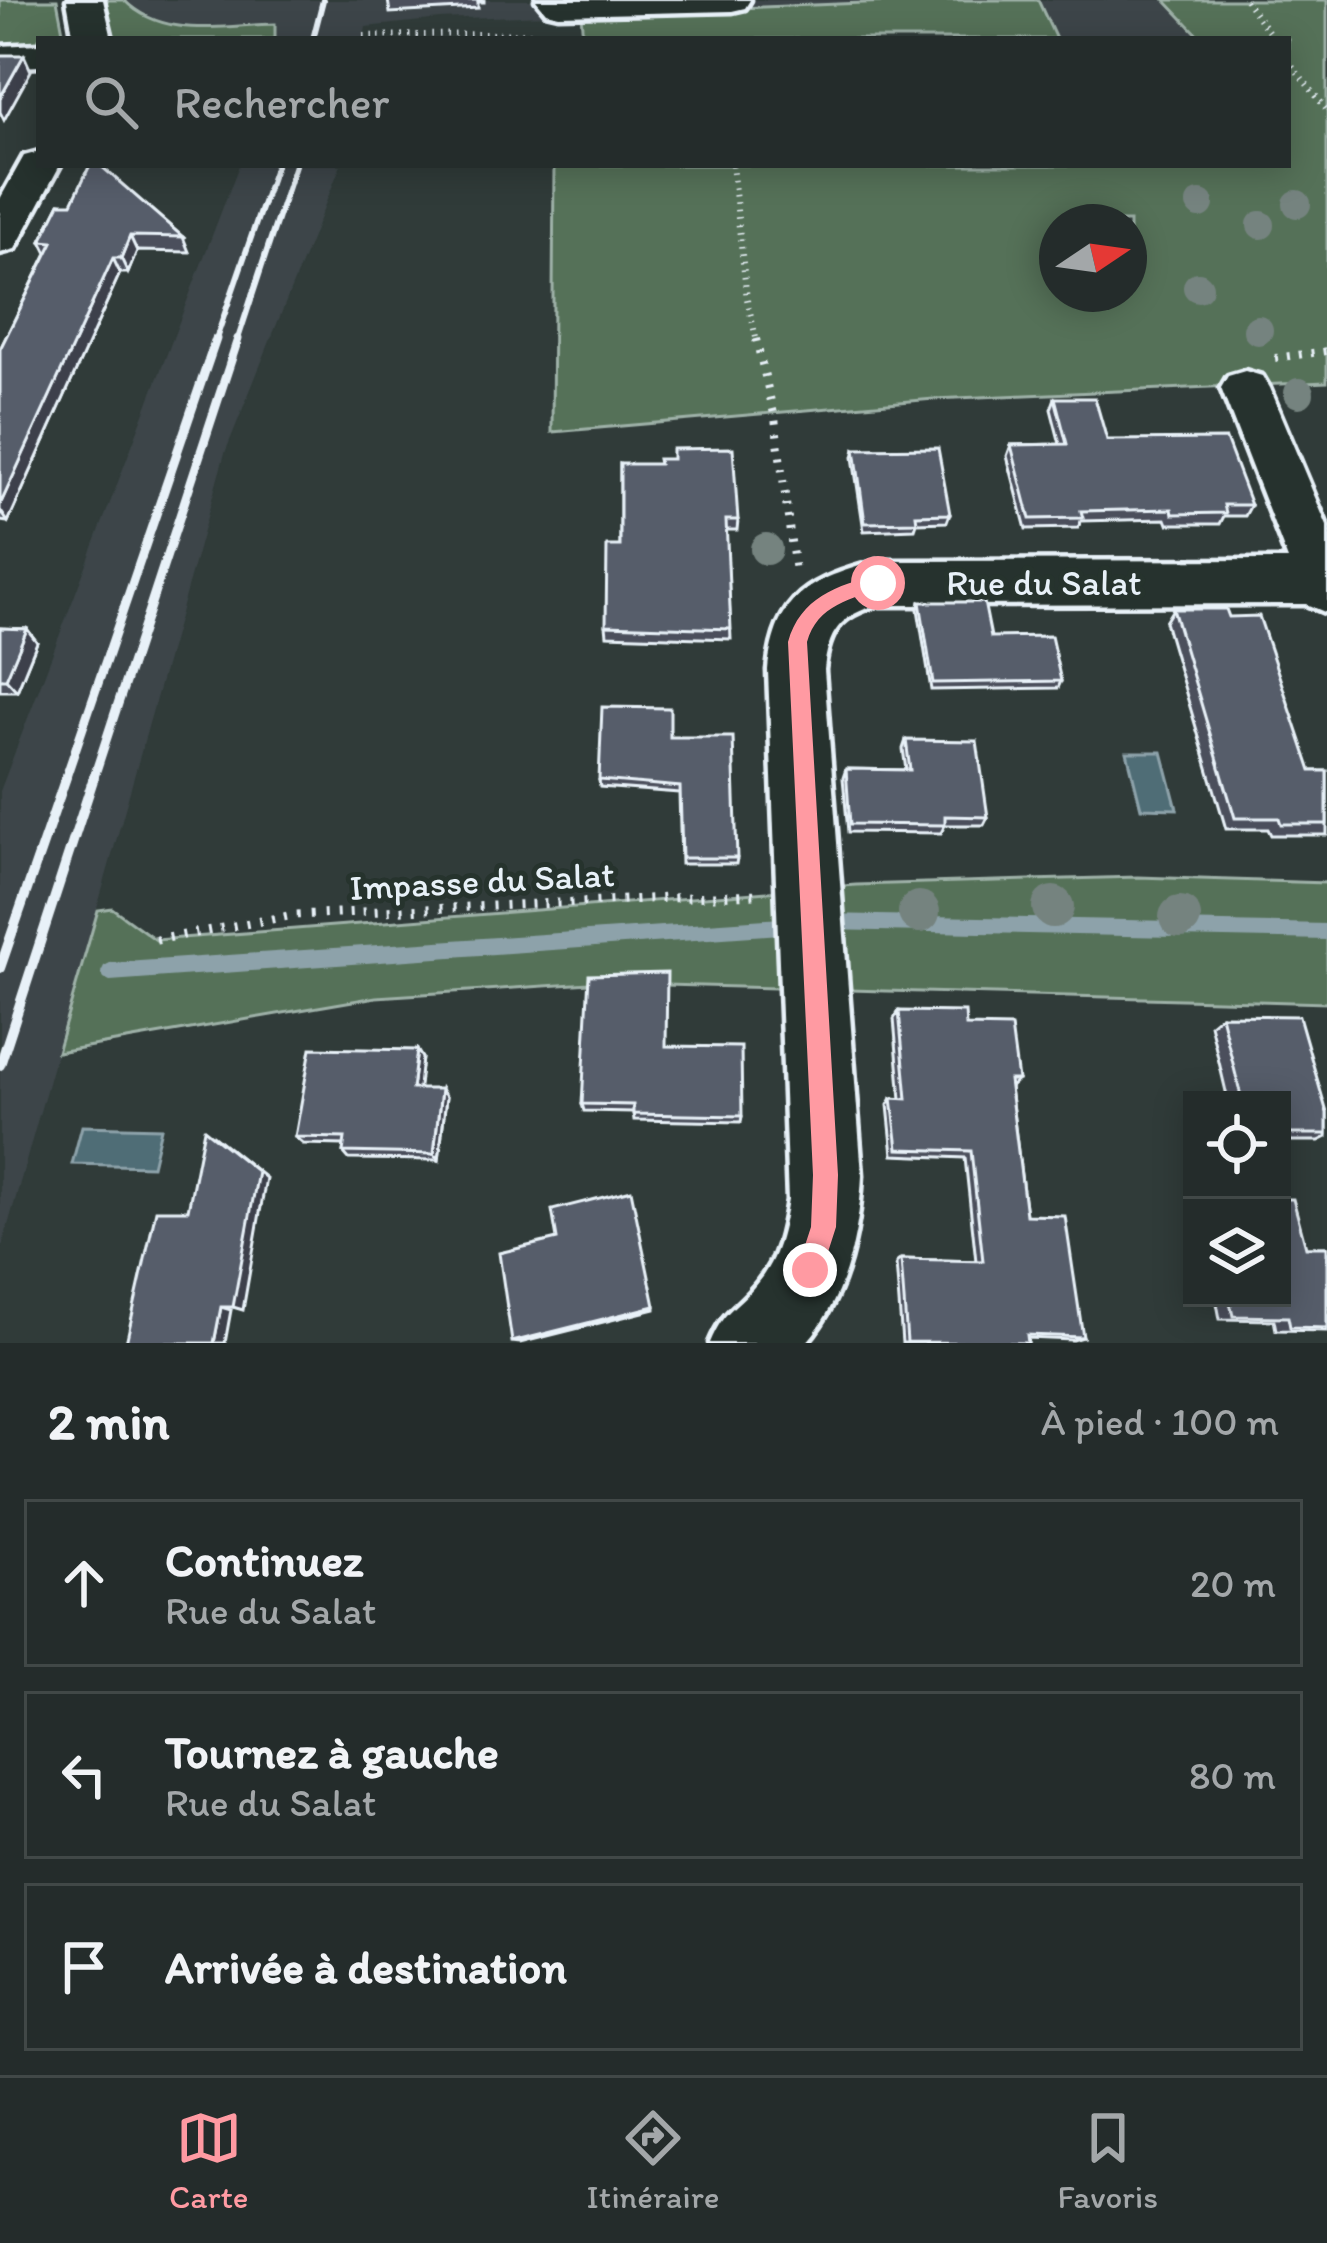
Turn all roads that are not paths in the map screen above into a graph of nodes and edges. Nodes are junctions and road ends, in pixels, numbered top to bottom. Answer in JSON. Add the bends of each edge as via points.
{"nodes":[{"id":1,"x":85,"y":0,"type":"edge"},
{"id":2,"x":732,"y":0,"type":"edge"},
{"id":3,"x":546,"y":17,"type":"edge"},
{"id":4,"x":92,"y":36,"type":"edge"},
{"id":5,"x":36,"y":55,"type":"edge"},
{"id":6,"x":0,"y":57,"type":"edge"},
{"id":7,"x":26,"y":167,"type":"edge"},
{"id":8,"x":0,"y":239,"type":"edge"},
{"id":9,"x":1245,"y":388,"type":"dead end"},
{"id":10,"x":1325,"y":586,"type":"edge"},
{"id":11,"x":749,"y":1343,"type":"edge"}],
"edges":[{"from":1,"to":4,"type":"street"},
{"from":2,"to":3,"type":"street"},
{"from":5,"to":6,"type":"street"},
{"from":7,"to":8,"type":"street"},
{"from":9,"to":10,"type":"street"},
{"from":10,"to":11,"type":"street","name":"Rue du Salat","via":[[878,583],[833,598],[802,626],[796,670],[824,1227],[787,1308]]}]}
